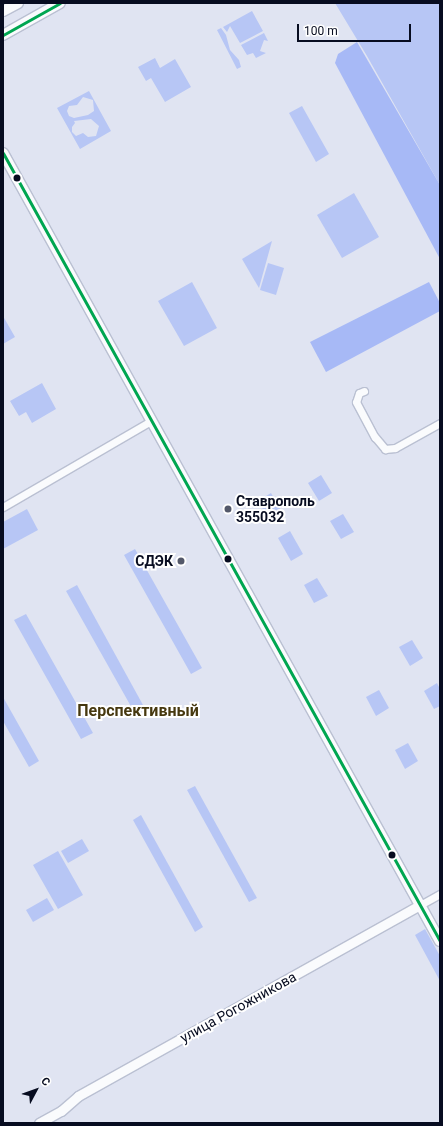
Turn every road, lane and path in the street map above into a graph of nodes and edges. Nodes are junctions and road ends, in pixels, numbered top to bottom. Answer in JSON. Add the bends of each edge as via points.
{"nodes":[{"id":1,"x":18,"y":3,"type":"edge"},
{"id":2,"x":60,"y":3,"type":"edge"},
{"id":3,"x":3,"y":11,"type":"edge"},
{"id":4,"x":3,"y":34,"type":"edge"},
{"id":5,"x":3,"y":153,"type":"edge"},
{"id":6,"x":364,"y":391,"type":"dead end"},
{"id":7,"x":152,"y":421,"type":"junction"},
{"id":8,"x":440,"y":423,"type":"edge"},
{"id":9,"x":3,"y":507,"type":"edge"},
{"id":10,"x":440,"y":894,"type":"edge"},
{"id":11,"x":420,"y":905,"type":"junction"},
{"id":12,"x":440,"y":941,"type":"edge"},
{"id":13,"x":39,"y":1123,"type":"edge"}],
"edges":[{"from":1,"to":3,"type":"main road"},
{"from":2,"to":4,"type":"main road"},
{"from":5,"to":7,"type":"main road"},
{"from":6,"to":8,"type":"street","via":[[359,393],[356,402],[385,449],[395,448]]},
{"from":7,"to":9,"type":"street"},
{"from":7,"to":11,"type":"main road"},
{"from":10,"to":11,"type":"street","name":"улица Рогожникова"},
{"from":11,"to":12,"type":"main road"},
{"from":11,"to":13,"type":"street","name":"улица Рогожникова","via":[[78,1096],[61,1111]]}]}
